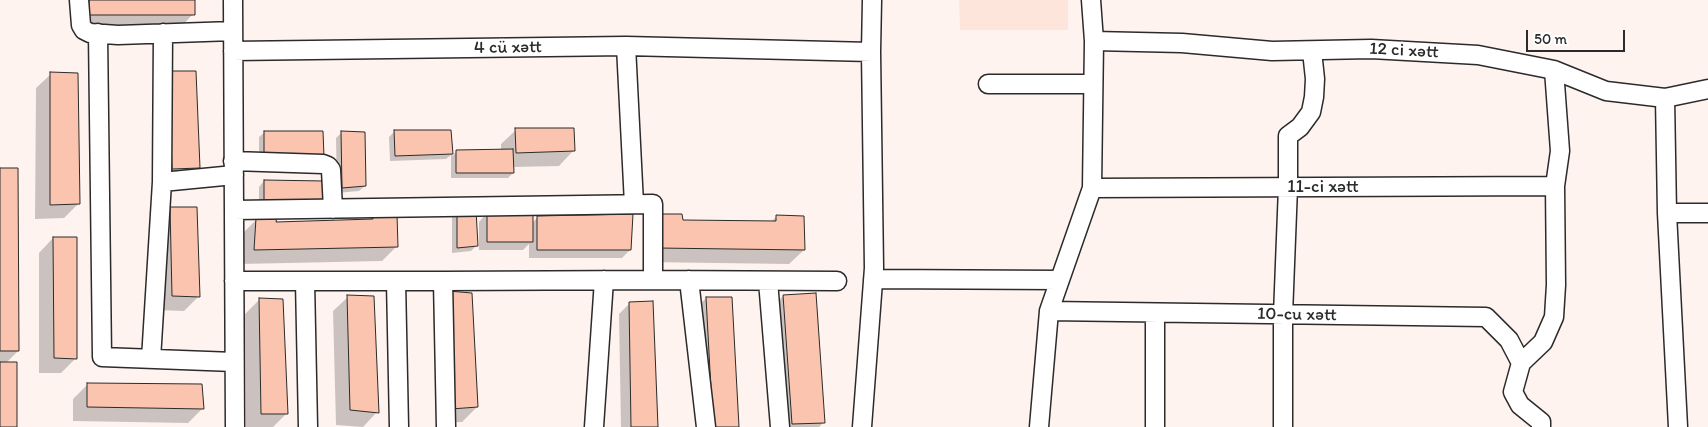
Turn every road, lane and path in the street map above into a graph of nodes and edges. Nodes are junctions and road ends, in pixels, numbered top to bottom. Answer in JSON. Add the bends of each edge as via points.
{"nodes":[{"id":1,"x":79,"y":0,"type":"edge"},
{"id":2,"x":233,"y":0,"type":"edge"},
{"id":3,"x":879,"y":0,"type":"edge"},
{"id":4,"x":1091,"y":0,"type":"edge"},
{"id":5,"x":872,"y":8,"type":"edge"},
{"id":6,"x":233,"y":31,"type":"junction"},
{"id":7,"x":163,"y":33,"type":"junction"},
{"id":8,"x":98,"y":34,"type":"junction"},
{"id":9,"x":1094,"y":41,"type":"junction"},
{"id":10,"x":626,"y":46,"type":"junction"},
{"id":11,"x":1312,"y":50,"type":"junction"},
{"id":12,"x":233,"y":51,"type":"junction"},
{"id":13,"x":871,"y":52,"type":"junction"},
{"id":14,"x":1554,"y":70,"type":"junction"},
{"id":15,"x":988,"y":84,"type":"dead end"},
{"id":16,"x":1093,"y":84,"type":"junction"},
{"id":17,"x":1708,"y":89,"type":"edge"},
{"id":18,"x":1666,"y":98,"type":"junction"},
{"id":19,"x":234,"y":168,"type":"junction"},
{"id":20,"x":162,"y":182,"type":"junction"},
{"id":21,"x":1555,"y":186,"type":"junction"},
{"id":22,"x":1288,"y":187,"type":"junction"},
{"id":23,"x":1092,"y":188,"type":"junction"},
{"id":24,"x":634,"y":204,"type":"junction"},
{"id":25,"x":333,"y":209,"type":"junction"},
{"id":26,"x":234,"y":210,"type":"junction"},
{"id":27,"x":1667,"y":213,"type":"junction"},
{"id":28,"x":1708,"y":213,"type":"edge"},
{"id":29,"x":873,"y":279,"type":"junction"},
{"id":30,"x":604,"y":280,"type":"junction"},
{"id":31,"x":653,"y":280,"type":"junction"},
{"id":32,"x":689,"y":280,"type":"junction"},
{"id":33,"x":768,"y":280,"type":"junction"},
{"id":34,"x":1060,"y":280,"type":"junction"},
{"id":35,"x":234,"y":281,"type":"junction"},
{"id":36,"x":304,"y":281,"type":"junction"},
{"id":37,"x":396,"y":281,"type":"junction"},
{"id":38,"x":442,"y":281,"type":"junction"},
{"id":39,"x":837,"y":281,"type":"dead end"},
{"id":40,"x":1049,"y":311,"type":"junction"},
{"id":41,"x":1155,"y":313,"type":"junction"},
{"id":42,"x":1283,"y":315,"type":"junction"},
{"id":43,"x":151,"y":359,"type":"junction"},
{"id":44,"x":234,"y":362,"type":"junction"},
{"id":45,"x":1521,"y":363,"type":"junction"},
{"id":46,"x":234,"y":427,"type":"edge"},
{"id":47,"x":308,"y":427,"type":"edge"},
{"id":48,"x":399,"y":427,"type":"edge"},
{"id":49,"x":446,"y":427,"type":"edge"},
{"id":50,"x":594,"y":427,"type":"edge"},
{"id":51,"x":706,"y":427,"type":"edge"},
{"id":52,"x":780,"y":427,"type":"edge"},
{"id":53,"x":862,"y":427,"type":"edge"},
{"id":54,"x":1039,"y":427,"type":"edge"},
{"id":55,"x":1155,"y":427,"type":"edge"},
{"id":56,"x":1283,"y":427,"type":"edge"},
{"id":57,"x":1541,"y":427,"type":"edge"},
{"id":58,"x":1678,"y":427,"type":"edge"}],
"edges":[{"from":1,"to":8,"type":"street","via":[[84,30]]},
{"from":2,"to":6,"type":"street"},
{"from":3,"to":5,"type":"street"},
{"from":4,"to":9,"type":"street"},
{"from":5,"to":13,"type":"street"},
{"from":6,"to":7,"type":"street"},
{"from":6,"to":12,"type":"street"},
{"from":7,"to":8,"type":"street"},
{"from":7,"to":20,"type":"street"},
{"from":8,"to":43,"type":"street","via":[[102,357]]},
{"from":9,"to":11,"type":"street","name":"12 ci xətt","via":[[1182,43],[1272,52]]},
{"from":9,"to":16,"type":"street"},
{"from":10,"to":12,"type":"street","name":"4 cü xətt"},
{"from":10,"to":13,"type":"street","name":"4 cü xətt"},
{"from":10,"to":24,"type":"street"},
{"from":11,"to":14,"type":"street","name":"12 ci xətt","via":[[1371,49],[1478,55]]},
{"from":11,"to":22,"type":"street","via":[[1312,112],[1288,136]]},
{"from":12,"to":19,"type":"street"},
{"from":13,"to":29,"type":"street"},
{"from":14,"to":18,"type":"street","name":"12 ci xətt","via":[[1606,91]]},
{"from":14,"to":21,"type":"street","via":[[1560,151]]},
{"from":15,"to":16,"type":"street"},
{"from":16,"to":23,"type":"street"},
{"from":17,"to":18,"type":"street","name":"12 ci xətt"},
{"from":18,"to":27,"type":"street"},
{"from":19,"to":20,"type":"street"},
{"from":19,"to":25,"type":"street","via":[[328,166],[331,170]]},
{"from":19,"to":26,"type":"street"},
{"from":20,"to":43,"type":"street"},
{"from":21,"to":22,"type":"street","name":"11-ci xətt"},
{"from":21,"to":45,"type":"street","via":[[1554,317],[1543,342]]},
{"from":22,"to":23,"type":"street","name":"11-ci xətt"},
{"from":22,"to":42,"type":"street"},
{"from":23,"to":34,"type":"street"},
{"from":24,"to":25,"type":"street"},
{"from":24,"to":31,"type":"street","via":[[653,204]]},
{"from":25,"to":26,"type":"street"},
{"from":26,"to":35,"type":"street"},
{"from":27,"to":28,"type":"street"},
{"from":27,"to":58,"type":"street"},
{"from":29,"to":34,"type":"street"},
{"from":29,"to":53,"type":"street"},
{"from":30,"to":31,"type":"street"},
{"from":30,"to":38,"type":"street"},
{"from":30,"to":50,"type":"street"},
{"from":31,"to":32,"type":"street"},
{"from":32,"to":33,"type":"street"},
{"from":32,"to":51,"type":"street"},
{"from":33,"to":39,"type":"street"},
{"from":33,"to":52,"type":"street"},
{"from":34,"to":40,"type":"street"},
{"from":35,"to":36,"type":"street"},
{"from":35,"to":44,"type":"street"},
{"from":36,"to":37,"type":"street"},
{"from":36,"to":47,"type":"street"},
{"from":37,"to":38,"type":"street"},
{"from":37,"to":48,"type":"street"},
{"from":38,"to":49,"type":"street"},
{"from":40,"to":41,"type":"street","name":"10-cu xətt"},
{"from":40,"to":54,"type":"street"},
{"from":41,"to":42,"type":"street","name":"10-cu xətt"},
{"from":41,"to":55,"type":"street"},
{"from":42,"to":45,"type":"street","name":"10-cu xətt","via":[[1486,317],[1509,340]]},
{"from":42,"to":56,"type":"street"},
{"from":43,"to":44,"type":"street"},
{"from":44,"to":46,"type":"street"},
{"from":45,"to":57,"type":"street","via":[[1513,392],[1520,405],[1541,422]]}]}
